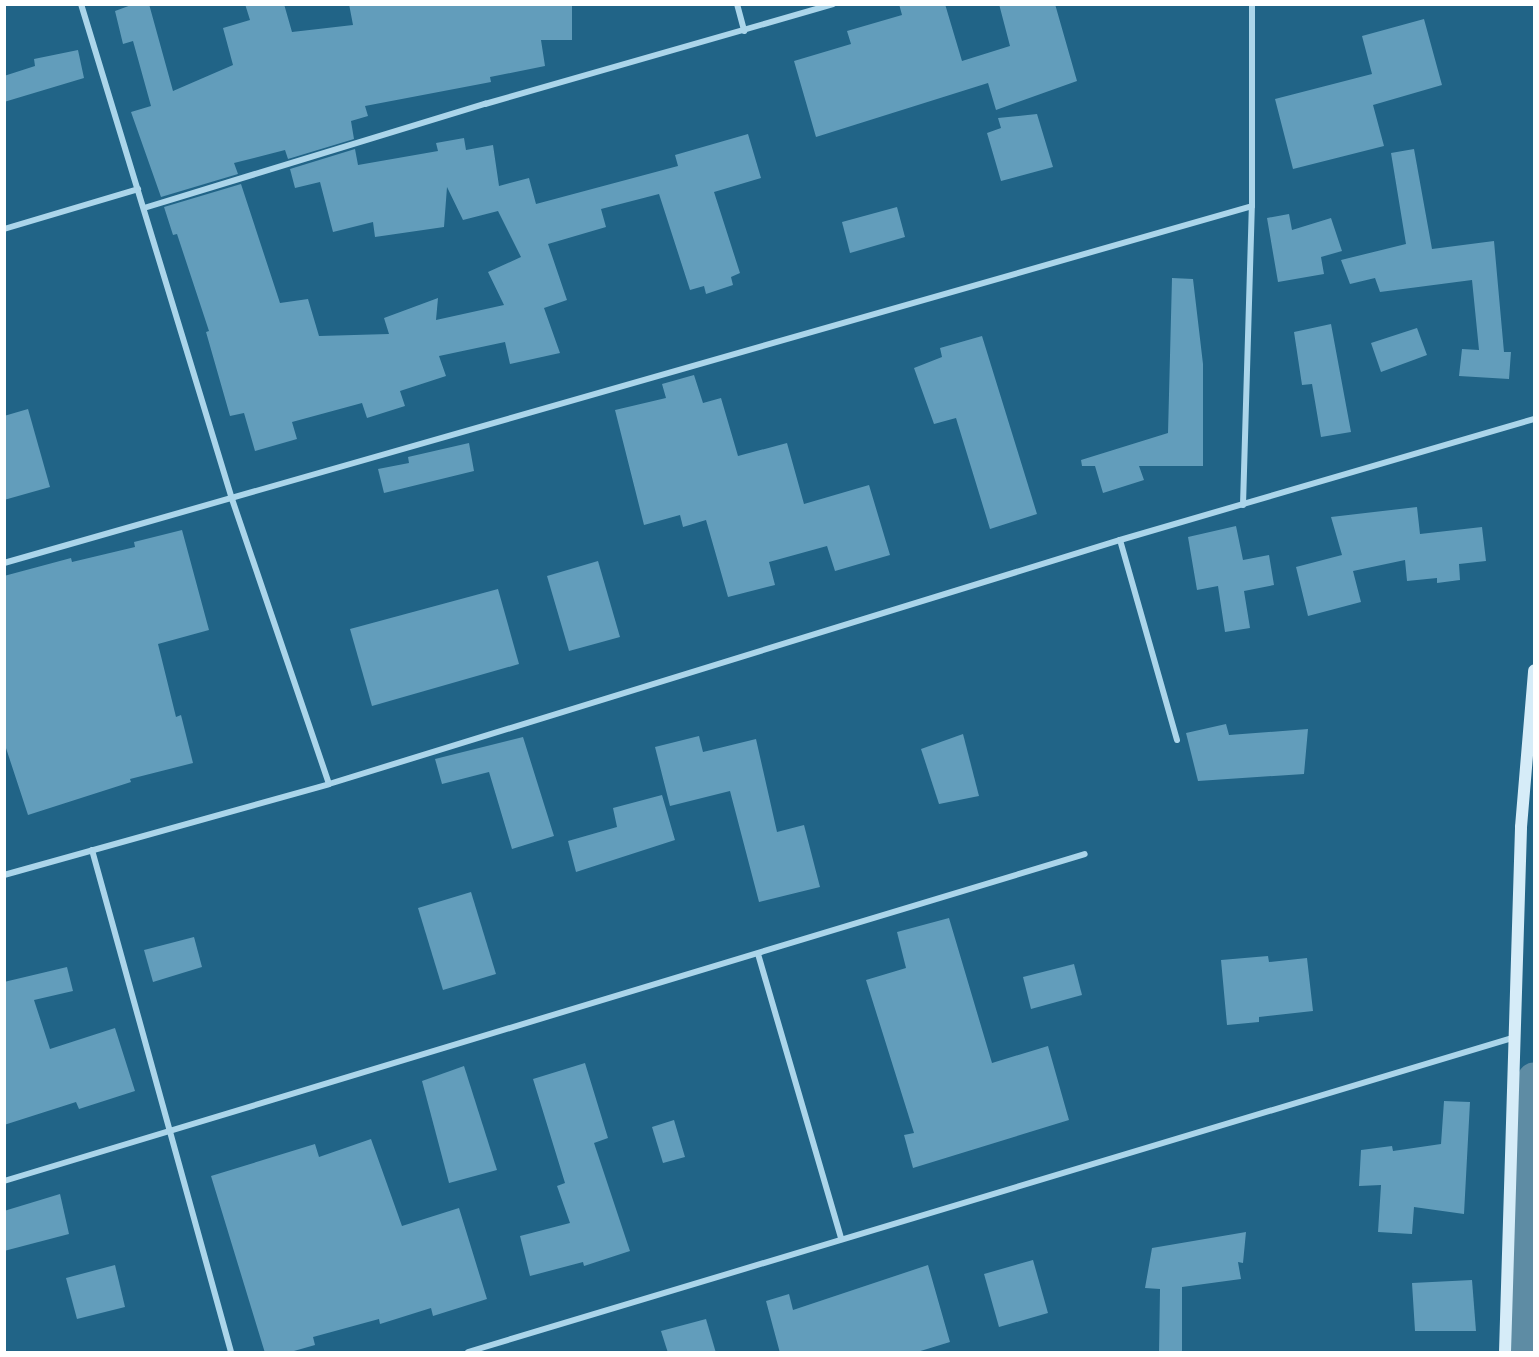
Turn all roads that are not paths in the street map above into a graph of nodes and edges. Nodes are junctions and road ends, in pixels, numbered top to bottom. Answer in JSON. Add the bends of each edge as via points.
{"nodes":[{"id":1,"x":81,"y":4,"type":"edge"},
{"id":2,"x":737,"y":4,"type":"edge"},
{"id":3,"x":833,"y":4,"type":"edge"},
{"id":4,"x":1252,"y":4,"type":"edge"},
{"id":5,"x":744,"y":31,"type":"junction"},
{"id":6,"x":138,"y":189,"type":"junction"},
{"id":7,"x":1252,"y":206,"type":"junction"},
{"id":8,"x":144,"y":208,"type":"junction"},
{"id":9,"x":4,"y":229,"type":"edge"},
{"id":10,"x":1534,"y":419,"type":"edge"},
{"id":11,"x":232,"y":499,"type":"junction"},
{"id":12,"x":1243,"y":505,"type":"junction"},
{"id":13,"x":1120,"y":540,"type":"junction"},
{"id":14,"x":4,"y":563,"type":"edge"},
{"id":15,"x":1534,"y":671,"type":"edge"},
{"id":16,"x":1177,"y":740,"type":"dead end"},
{"id":17,"x":329,"y":784,"type":"junction"},
{"id":18,"x":92,"y":850,"type":"junction"},
{"id":19,"x":1085,"y":854,"type":"dead end"},
{"id":20,"x":4,"y":875,"type":"edge"},
{"id":21,"x":758,"y":954,"type":"junction"},
{"id":22,"x":1512,"y":1038,"type":"junction"},
{"id":23,"x":171,"y":1130,"type":"junction"},
{"id":24,"x":4,"y":1181,"type":"edge"},
{"id":25,"x":841,"y":1238,"type":"junction"},
{"id":26,"x":231,"y":1353,"type":"edge"},
{"id":27,"x":468,"y":1353,"type":"edge"},
{"id":28,"x":1504,"y":1353,"type":"edge"}],
"edges":[{"from":1,"to":6,"type":"street"},
{"from":2,"to":5,"type":"street"},
{"from":3,"to":5,"type":"street"},
{"from":4,"to":7,"type":"street"},
{"from":5,"to":8,"type":"street","via":[[485,104]]},
{"from":6,"to":8,"type":"street"},
{"from":6,"to":9,"type":"street"},
{"from":7,"to":11,"type":"street"},
{"from":7,"to":12,"type":"street"},
{"from":8,"to":11,"type":"street"},
{"from":10,"to":12,"type":"street"},
{"from":11,"to":14,"type":"street"},
{"from":11,"to":17,"type":"street"},
{"from":12,"to":13,"type":"street"},
{"from":13,"to":16,"type":"street"},
{"from":13,"to":17,"type":"street"},
{"from":15,"to":22,"type":"street","via":[[1521,827]]},
{"from":17,"to":18,"type":"street"},
{"from":18,"to":20,"type":"street"},
{"from":18,"to":23,"type":"street"},
{"from":19,"to":21,"type":"street"},
{"from":21,"to":23,"type":"street"},
{"from":21,"to":25,"type":"street"},
{"from":22,"to":25,"type":"street"},
{"from":22,"to":28,"type":"street"},
{"from":23,"to":24,"type":"street"},
{"from":23,"to":26,"type":"street"},
{"from":25,"to":27,"type":"street"}]}
